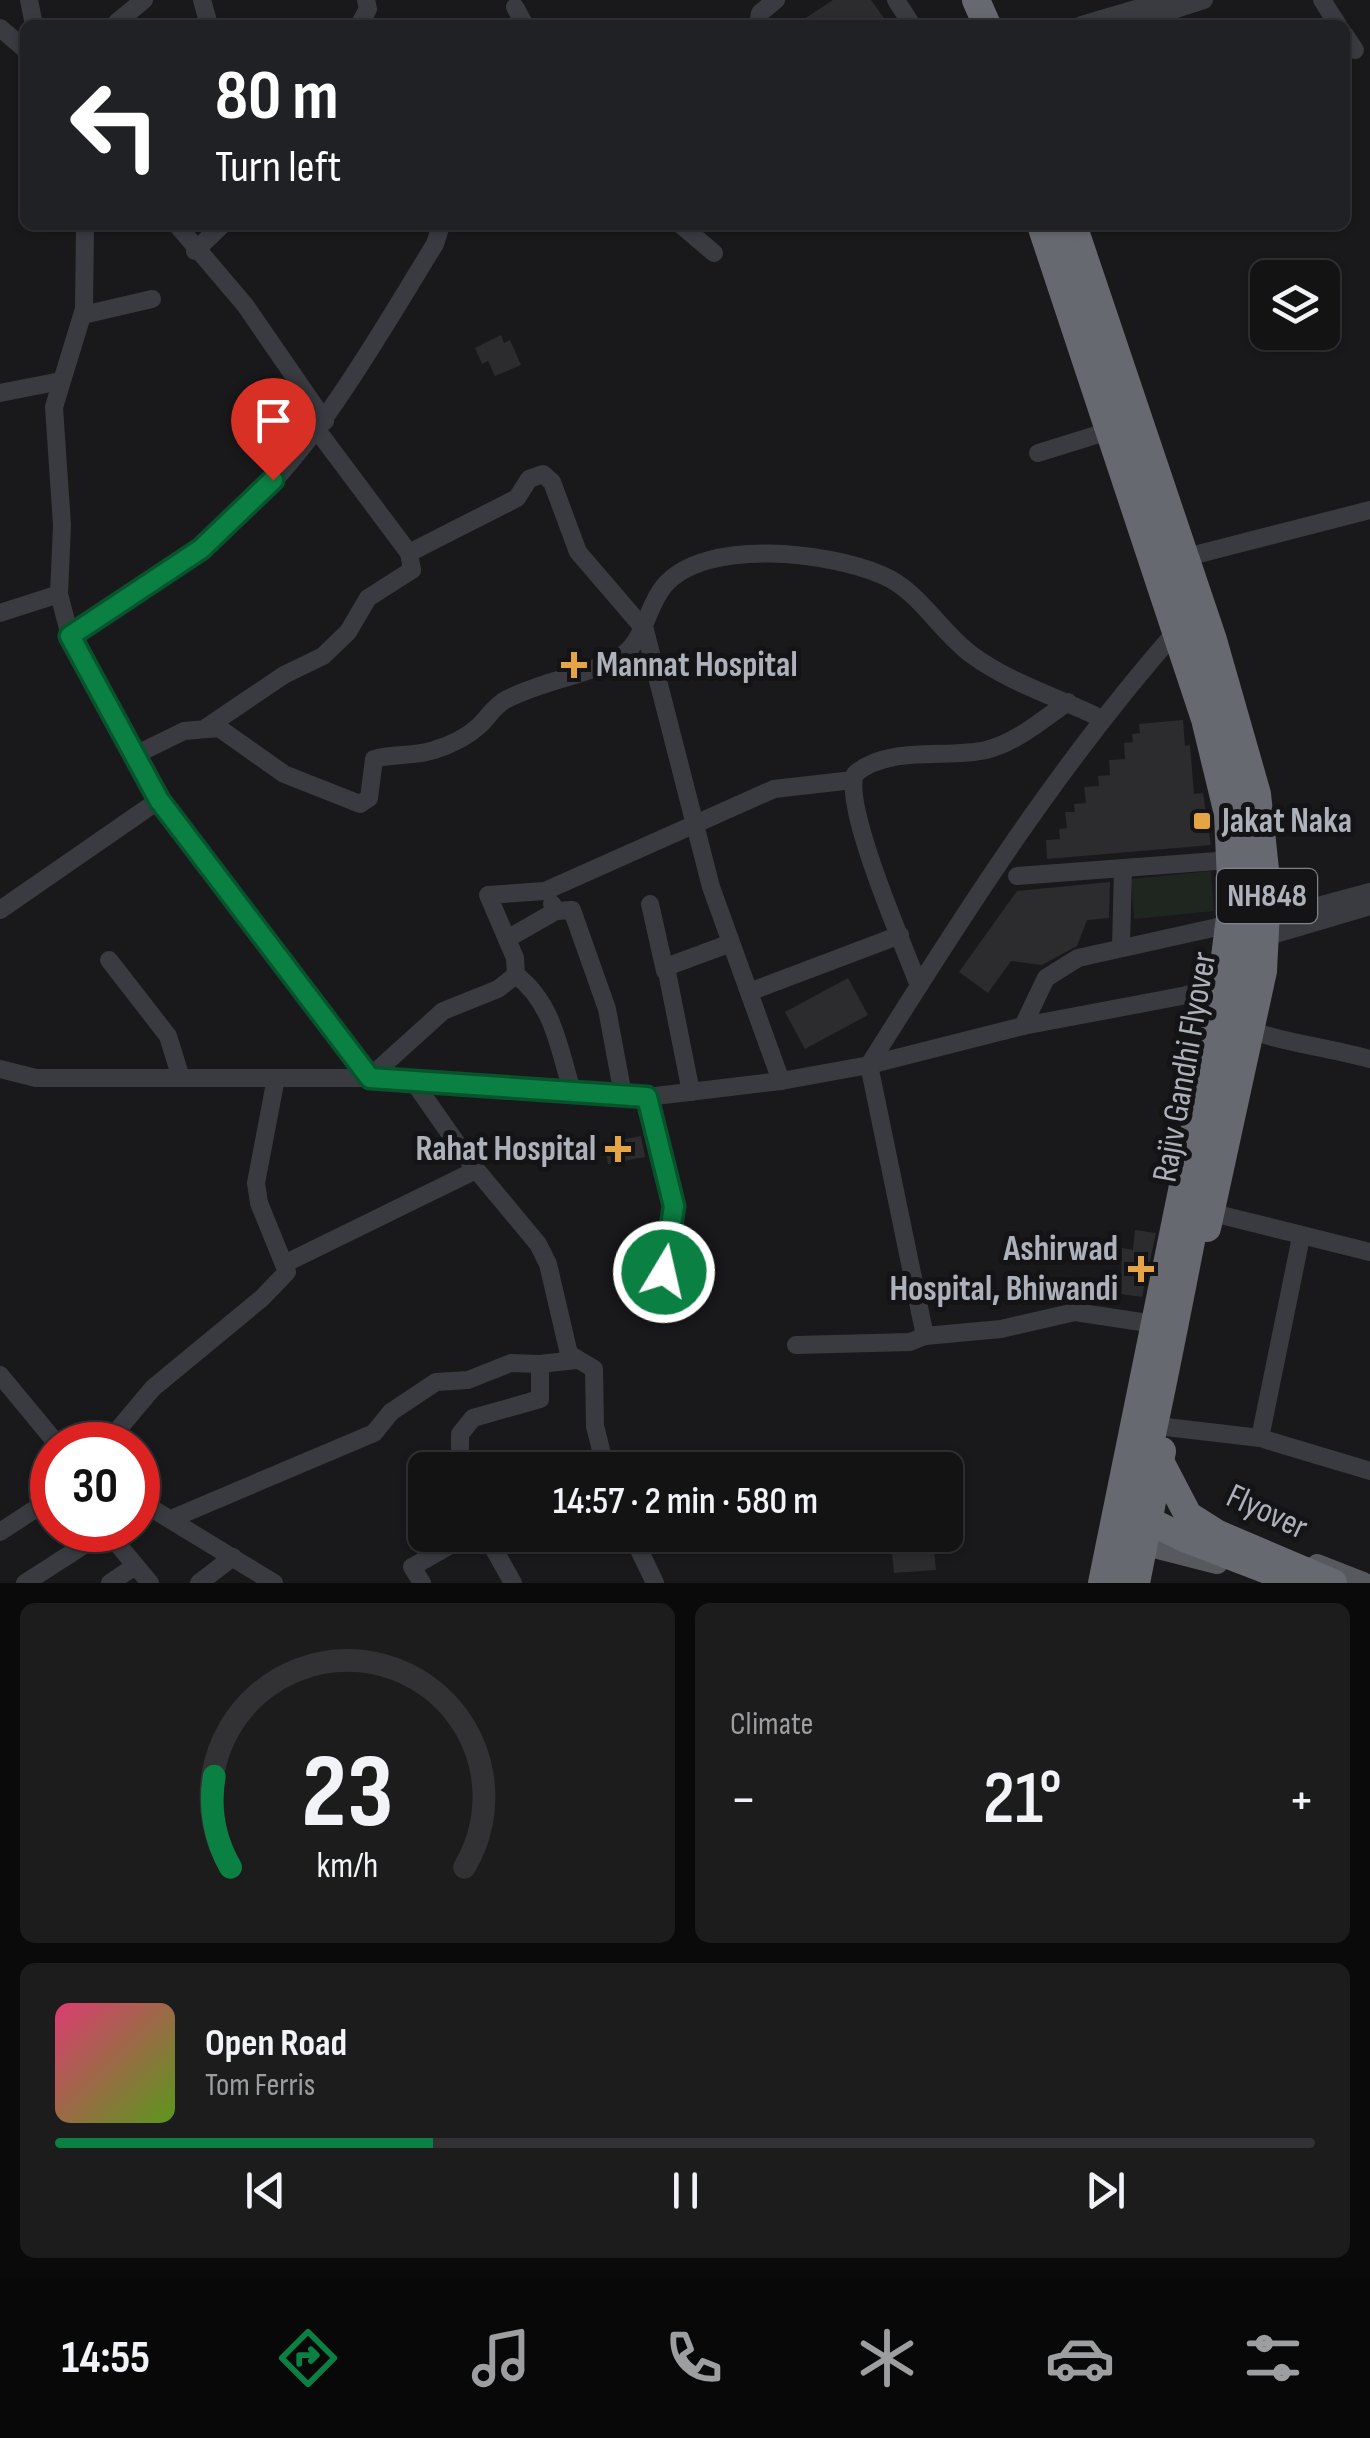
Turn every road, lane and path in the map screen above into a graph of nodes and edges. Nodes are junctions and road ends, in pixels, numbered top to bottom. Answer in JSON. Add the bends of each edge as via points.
{"nodes":[{"id":1,"x":144,"y":0,"type":"edge"},
{"id":2,"x":776,"y":0,"type":"edge"},
{"id":3,"x":1166,"y":0,"type":"edge"},
{"id":4,"x":1204,"y":0,"type":"edge"},
{"id":5,"x":515,"y":7,"type":"dead end"},
{"id":6,"x":119,"y":20,"type":"edge"},
{"id":7,"x":522,"y":20,"type":"edge"},
{"id":8,"x":759,"y":20,"type":"edge"},
{"id":9,"x":1099,"y":20,"type":"edge"},
{"id":10,"x":1142,"y":20,"type":"edge"},
{"id":11,"x":0,"y":28,"type":"edge"},
{"id":12,"x":20,"y":45,"type":"edge"},
{"id":13,"x":85,"y":230,"type":"edge"},
{"id":14,"x":181,"y":230,"type":"edge"},
{"id":15,"x":217,"y":230,"type":"edge"},
{"id":16,"x":440,"y":230,"type":"edge"},
{"id":17,"x":687,"y":230,"type":"edge"},
{"id":18,"x":1044,"y":230,"type":"edge"},
{"id":19,"x":1059,"y":230,"type":"edge"},
{"id":20,"x":1075,"y":230,"type":"edge"},
{"id":21,"x":196,"y":250,"type":"junction"},
{"id":22,"x":714,"y":253,"type":"dead end"},
{"id":23,"x":152,"y":298,"type":"dead end"},
{"id":24,"x":83,"y":315,"type":"junction"},
{"id":25,"x":61,"y":381,"type":"junction"},
{"id":26,"x":0,"y":394,"type":"edge"},
{"id":27,"x":321,"y":425,"type":"junction"},
{"id":28,"x":1110,"y":431,"type":"junction"},
{"id":29,"x":1038,"y":453,"type":"dead end"},
{"id":30,"x":1370,"y":510,"type":"edge"},
{"id":31,"x":410,"y":553,"type":"junction"},
{"id":32,"x":1184,"y":558,"type":"junction"},
{"id":33,"x":1154,"y":566,"type":"junction"},
{"id":34,"x":59,"y":594,"type":"junction"},
{"id":35,"x":1200,"y":605,"type":"junction"},
{"id":36,"x":0,"y":613,"type":"edge"},
{"id":37,"x":645,"y":630,"type":"junction"},
{"id":38,"x":1176,"y":631,"type":"junction"},
{"id":39,"x":70,"y":636,"type":"junction"},
{"id":40,"x":1068,"y":702,"type":"junction"},
{"id":41,"x":1102,"y":719,"type":"junction"},
{"id":42,"x":207,"y":726,"type":"junction"},
{"id":43,"x":135,"y":755,"type":"junction"},
{"id":44,"x":852,"y":780,"type":"junction"},
{"id":45,"x":159,"y":800,"type":"junction"},
{"id":46,"x":693,"y":822,"type":"junction"},
{"id":47,"x":1230,"y":860,"type":"junction"},
{"id":48,"x":1122,"y":868,"type":"junction"},
{"id":49,"x":1017,"y":876,"type":"dead end"},
{"id":50,"x":545,"y":891,"type":"junction"},
{"id":51,"x":1370,"y":892,"type":"edge"},
{"id":52,"x":650,"y":904,"type":"dead end"},
{"id":53,"x":1370,"y":906,"type":"edge"},
{"id":54,"x":0,"y":910,"type":"edge"},
{"id":55,"x":556,"y":911,"type":"junction"},
{"id":56,"x":1228,"y":928,"type":"junction"},
{"id":57,"x":1266,"y":928,"type":"junction"},
{"id":58,"x":900,"y":935,"type":"junction"},
{"id":59,"x":506,"y":938,"type":"junction"},
{"id":60,"x":731,"y":943,"type":"junction"},
{"id":61,"x":1122,"y":946,"type":"junction"},
{"id":62,"x":109,"y":960,"type":"dead end"},
{"id":63,"x":665,"y":972,"type":"junction"},
{"id":64,"x":516,"y":975,"type":"junction"},
{"id":65,"x":1223,"y":980,"type":"junction"},
{"id":66,"x":919,"y":986,"type":"junction"},
{"id":67,"x":1260,"y":990,"type":"junction"},
{"id":68,"x":749,"y":992,"type":"junction"},
{"id":69,"x":1186,"y":995,"type":"junction"},
{"id":70,"x":1218,"y":1018,"type":"junction"},
{"id":71,"x":1024,"y":1026,"type":"junction"},
{"id":72,"x":1251,"y":1033,"type":"junction"},
{"id":73,"x":1370,"y":1058,"type":"edge"},
{"id":74,"x":869,"y":1065,"type":"junction"},
{"id":75,"x":0,"y":1069,"type":"edge"},
{"id":76,"x":182,"y":1078,"type":"junction"},
{"id":77,"x":276,"y":1078,"type":"junction"},
{"id":78,"x":370,"y":1078,"type":"junction"},
{"id":79,"x":411,"y":1078,"type":"junction"},
{"id":80,"x":781,"y":1081,"type":"junction"},
{"id":81,"x":572,"y":1091,"type":"junction"},
{"id":82,"x":691,"y":1092,"type":"junction"},
{"id":83,"x":623,"y":1095,"type":"junction"},
{"id":84,"x":647,"y":1097,"type":"junction"},
{"id":85,"x":476,"y":1170,"type":"junction"},
{"id":86,"x":1180,"y":1205,"type":"junction"},
{"id":87,"x":1210,"y":1212,"type":"junction"},
{"id":88,"x":1301,"y":1237,"type":"junction"},
{"id":89,"x":1370,"y":1252,"type":"edge"},
{"id":90,"x":286,"y":1263,"type":"junction"},
{"id":91,"x":664,"y":1272,"type":"dead end"},
{"id":92,"x":1156,"y":1323,"type":"junction"},
{"id":93,"x":1186,"y":1332,"type":"junction"},
{"id":94,"x":926,"y":1336,"type":"junction"},
{"id":95,"x":796,"y":1344,"type":"dead end"},
{"id":96,"x":576,"y":1360,"type":"junction"},
{"id":97,"x":540,"y":1364,"type":"junction"},
{"id":98,"x":0,"y":1374,"type":"edge"},
{"id":99,"x":39,"y":1422,"type":"edge"},
{"id":100,"x":124,"y":1422,"type":"edge"},
{"id":101,"x":1159,"y":1436,"type":"junction"},
{"id":102,"x":1260,"y":1438,"type":"junction"},
{"id":103,"x":460,"y":1452,"type":"edge"},
{"id":104,"x":602,"y":1452,"type":"edge"},
{"id":105,"x":1370,"y":1472,"type":"edge"},
{"id":106,"x":1137,"y":1502,"type":"junction"},
{"id":107,"x":30,"y":1512,"type":"edge"},
{"id":108,"x":160,"y":1512,"type":"edge"},
{"id":109,"x":171,"y":1518,"type":"junction"},
{"id":110,"x":0,"y":1532,"type":"edge"},
{"id":111,"x":1112,"y":1535,"type":"junction"},
{"id":112,"x":1144,"y":1546,"type":"junction"},
{"id":113,"x":72,"y":1552,"type":"edge"},
{"id":114,"x":123,"y":1552,"type":"edge"},
{"id":115,"x":438,"y":1552,"type":"edge"},
{"id":116,"x":496,"y":1552,"type":"edge"},
{"id":117,"x":640,"y":1552,"type":"edge"},
{"id":118,"x":233,"y":1558,"type":"junction"},
{"id":119,"x":134,"y":1566,"type":"junction"},
{"id":120,"x":25,"y":1583,"type":"edge"},
{"id":121,"x":110,"y":1583,"type":"edge"},
{"id":122,"x":150,"y":1583,"type":"edge"},
{"id":123,"x":200,"y":1583,"type":"edge"},
{"id":124,"x":274,"y":1583,"type":"edge"},
{"id":125,"x":422,"y":1583,"type":"edge"},
{"id":126,"x":514,"y":1583,"type":"edge"},
{"id":127,"x":655,"y":1583,"type":"edge"},
{"id":128,"x":1102,"y":1583,"type":"edge"},
{"id":129,"x":1118,"y":1583,"type":"edge"},
{"id":130,"x":1136,"y":1583,"type":"edge"},
{"id":131,"x":1272,"y":1583,"type":"edge"},
{"id":132,"x":1301,"y":1583,"type":"edge"},
{"id":133,"x":1333,"y":1583,"type":"edge"},
{"id":134,"x":1363,"y":1583,"type":"edge"}],
"edges":[{"from":1,"to":6,"type":"street"},
{"from":2,"to":8,"type":"street"},
{"from":3,"to":9,"type":"street"},
{"from":4,"to":10,"type":"street"},
{"from":5,"to":7,"type":"street"},
{"from":11,"to":12,"type":"street"},
{"from":13,"to":24,"type":"street"},
{"from":14,"to":21,"type":"street"},
{"from":15,"to":21,"type":"street"},
{"from":16,"to":27,"type":"street"},
{"from":17,"to":22,"type":"street"},
{"from":18,"to":28,"type":"highway","number":"NH848"},
{"from":19,"to":101,"type":"highway","name":"Rajiv Gandhi Flyover","bridge":true,"via":[[1207,678],[1242,816],[1248,871],[1246,943]]},
{"from":20,"to":32,"type":"highway","number":"NH848"},
{"from":21,"to":27,"type":"street","via":[[245,305]]},
{"from":23,"to":24,"type":"street"},
{"from":24,"to":25,"type":"street"},
{"from":25,"to":26,"type":"street"},
{"from":25,"to":34,"type":"street","via":[[54,425],[62,525]]},
{"from":27,"to":31,"type":"street"},
{"from":27,"to":39,"type":"street","via":[[214,539]]},
{"from":28,"to":29,"type":"street"},
{"from":28,"to":33,"type":"highway","number":"NH848"},
{"from":30,"to":32,"type":"street"},
{"from":31,"to":37,"type":"street","via":[[516,498],[543,474],[578,552]]},
{"from":31,"to":42,"type":"street","via":[[412,570],[368,598],[336,646]]},
{"from":32,"to":33,"type":"street"},
{"from":32,"to":35,"type":"highway","number":"NH848"},
{"from":33,"to":38,"type":"highway","number":"NH848"},
{"from":34,"to":36,"type":"street"},
{"from":34,"to":39,"type":"street"},
{"from":35,"to":38,"type":"street"},
{"from":35,"to":57,"type":"highway","number":"NH848","via":[[1258,794]]},
{"from":37,"to":40,"type":"street","via":[[663,587],[701,561],[742,554],[858,566],[900,584],[976,658]]},
{"from":37,"to":42,"type":"street","via":[[619,658],[508,699],[449,745],[374,758],[369,798],[360,804],[284,774],[231,734]]},
{"from":37,"to":46,"type":"street"},
{"from":38,"to":41,"type":"street"},
{"from":38,"to":47,"type":"highway","number":"NH848","via":[[1228,814]]},
{"from":39,"to":43,"type":"street"},
{"from":40,"to":41,"type":"street"},
{"from":40,"to":44,"type":"street","via":[[1000,746],[886,761],[865,766]]},
{"from":41,"to":66,"type":"street"},
{"from":42,"to":43,"type":"street"},
{"from":43,"to":45,"type":"street"},
{"from":44,"to":46,"type":"street","via":[[774,789]]},
{"from":44,"to":58,"type":"street"},
{"from":45,"to":54,"type":"street"},
{"from":45,"to":78,"type":"street"},
{"from":46,"to":50,"type":"street"},
{"from":46,"to":60,"type":"street"},
{"from":47,"to":48,"type":"street"},
{"from":47,"to":56,"type":"highway","number":"NH848"},
{"from":48,"to":49,"type":"street"},
{"from":48,"to":61,"type":"street"},
{"from":50,"to":55,"type":"street"},
{"from":50,"to":59,"type":"street","via":[[488,895]]},
{"from":51,"to":57,"type":"street"},
{"from":52,"to":63,"type":"street"},
{"from":53,"to":57,"type":"street"},
{"from":55,"to":59,"type":"street"},
{"from":55,"to":83,"type":"street","via":[[572,910],[607,1009]]},
{"from":56,"to":57,"type":"street"},
{"from":56,"to":61,"type":"street"},
{"from":56,"to":65,"type":"highway","number":"NH848"},
{"from":57,"to":67,"type":"highway","number":"NH848"},
{"from":58,"to":66,"type":"street"},
{"from":58,"to":68,"type":"street"},
{"from":59,"to":64,"type":"street"},
{"from":60,"to":63,"type":"street","via":[[670,964]]},
{"from":60,"to":68,"type":"street"},
{"from":61,"to":71,"type":"street","via":[[1078,958],[1046,978]]},
{"from":62,"to":76,"type":"street","via":[[168,1036]]},
{"from":63,"to":82,"type":"street"},
{"from":64,"to":78,"type":"street","via":[[443,1011]]},
{"from":64,"to":81,"type":"street","via":[[548,1010]]},
{"from":65,"to":67,"type":"street"},
{"from":65,"to":69,"type":"street"},
{"from":65,"to":70,"type":"highway","number":"NH848"},
{"from":66,"to":74,"type":"street"},
{"from":67,"to":72,"type":"highway","number":"NH848"},
{"from":68,"to":80,"type":"street"},
{"from":69,"to":70,"type":"street"},
{"from":69,"to":71,"type":"street"},
{"from":70,"to":72,"type":"street"},
{"from":70,"to":86,"type":"highway","number":"NH848"},
{"from":71,"to":74,"type":"street"},
{"from":72,"to":73,"type":"street"},
{"from":72,"to":87,"type":"highway","number":"NH848"},
{"from":74,"to":80,"type":"street"},
{"from":74,"to":94,"type":"street"},
{"from":75,"to":76,"type":"street","via":[[36,1078]]},
{"from":76,"to":77,"type":"street"},
{"from":77,"to":78,"type":"street"},
{"from":77,"to":90,"type":"street","via":[[256,1183]]},
{"from":78,"to":79,"type":"street"},
{"from":79,"to":81,"type":"street"},
{"from":79,"to":85,"type":"street"},
{"from":80,"to":82,"type":"street"},
{"from":81,"to":83,"type":"street"},
{"from":82,"to":84,"type":"street"},
{"from":83,"to":84,"type":"street"},
{"from":84,"to":91,"type":"street","via":[[674,1206]]},
{"from":85,"to":90,"type":"street"},
{"from":85,"to":96,"type":"street","via":[[538,1244]]},
{"from":86,"to":87,"type":"street"},
{"from":86,"to":92,"type":"highway","number":"NH848"},
{"from":87,"to":88,"type":"street"},
{"from":87,"to":93,"type":"highway","number":"NH848"},
{"from":88,"to":89,"type":"street"},
{"from":88,"to":102,"type":"street"},
{"from":90,"to":100,"type":"street","via":[[283,1280],[153,1388]]},
{"from":92,"to":93,"type":"street"},
{"from":92,"to":94,"type":"street","via":[[1075,1312],[1001,1329]]},
{"from":92,"to":106,"type":"highway","number":"NH848"},
{"from":93,"to":101,"type":"highway","number":"NH848"},
{"from":94,"to":95,"type":"street","via":[[910,1342]]},
{"from":96,"to":97,"type":"street"},
{"from":96,"to":104,"type":"street","via":[[595,1371]]},
{"from":97,"to":103,"type":"street","via":[[540,1399],[473,1418],[460,1434]]},
{"from":97,"to":109,"type":"street","via":[[511,1363],[468,1380],[436,1382],[391,1412],[374,1434]]},
{"from":98,"to":99,"type":"street"},
{"from":101,"to":102,"type":"street"},
{"from":101,"to":106,"type":"highway","name":"Rajiv Gandhi Flyover","bridge":true},
{"from":101,"to":133,"type":"highway","name":"Flyover","bridge":true,"via":[[1170,1488],[1188,1515]]},
{"from":102,"to":105,"type":"street"},
{"from":106,"to":111,"type":"highway","number":"NH848"},
{"from":106,"to":112,"type":"highway","number":"NH848"},
{"from":106,"to":129,"type":"highway","name":"Rajiv Gandhi Flyover","bridge":true},
{"from":106,"to":132,"type":"highway","name":"Flyover","bridge":true,"via":[[1184,1538]]},
{"from":106,"to":134,"type":"main road"},
{"from":107,"to":110,"type":"street"},
{"from":108,"to":109,"type":"street"},
{"from":109,"to":118,"type":"street"},
{"from":111,"to":112,"type":"main road"},
{"from":111,"to":128,"type":"highway","number":"NH848"},
{"from":112,"to":130,"type":"highway","number":"NH848"},
{"from":112,"to":131,"type":"main road"},
{"from":113,"to":120,"type":"street"},
{"from":114,"to":119,"type":"street"},
{"from":115,"to":125,"type":"street","via":[[412,1567]]},
{"from":116,"to":126,"type":"street"},
{"from":117,"to":127,"type":"street"},
{"from":118,"to":123,"type":"street"},
{"from":118,"to":124,"type":"street"},
{"from":119,"to":121,"type":"street"},
{"from":119,"to":122,"type":"street"}]}
